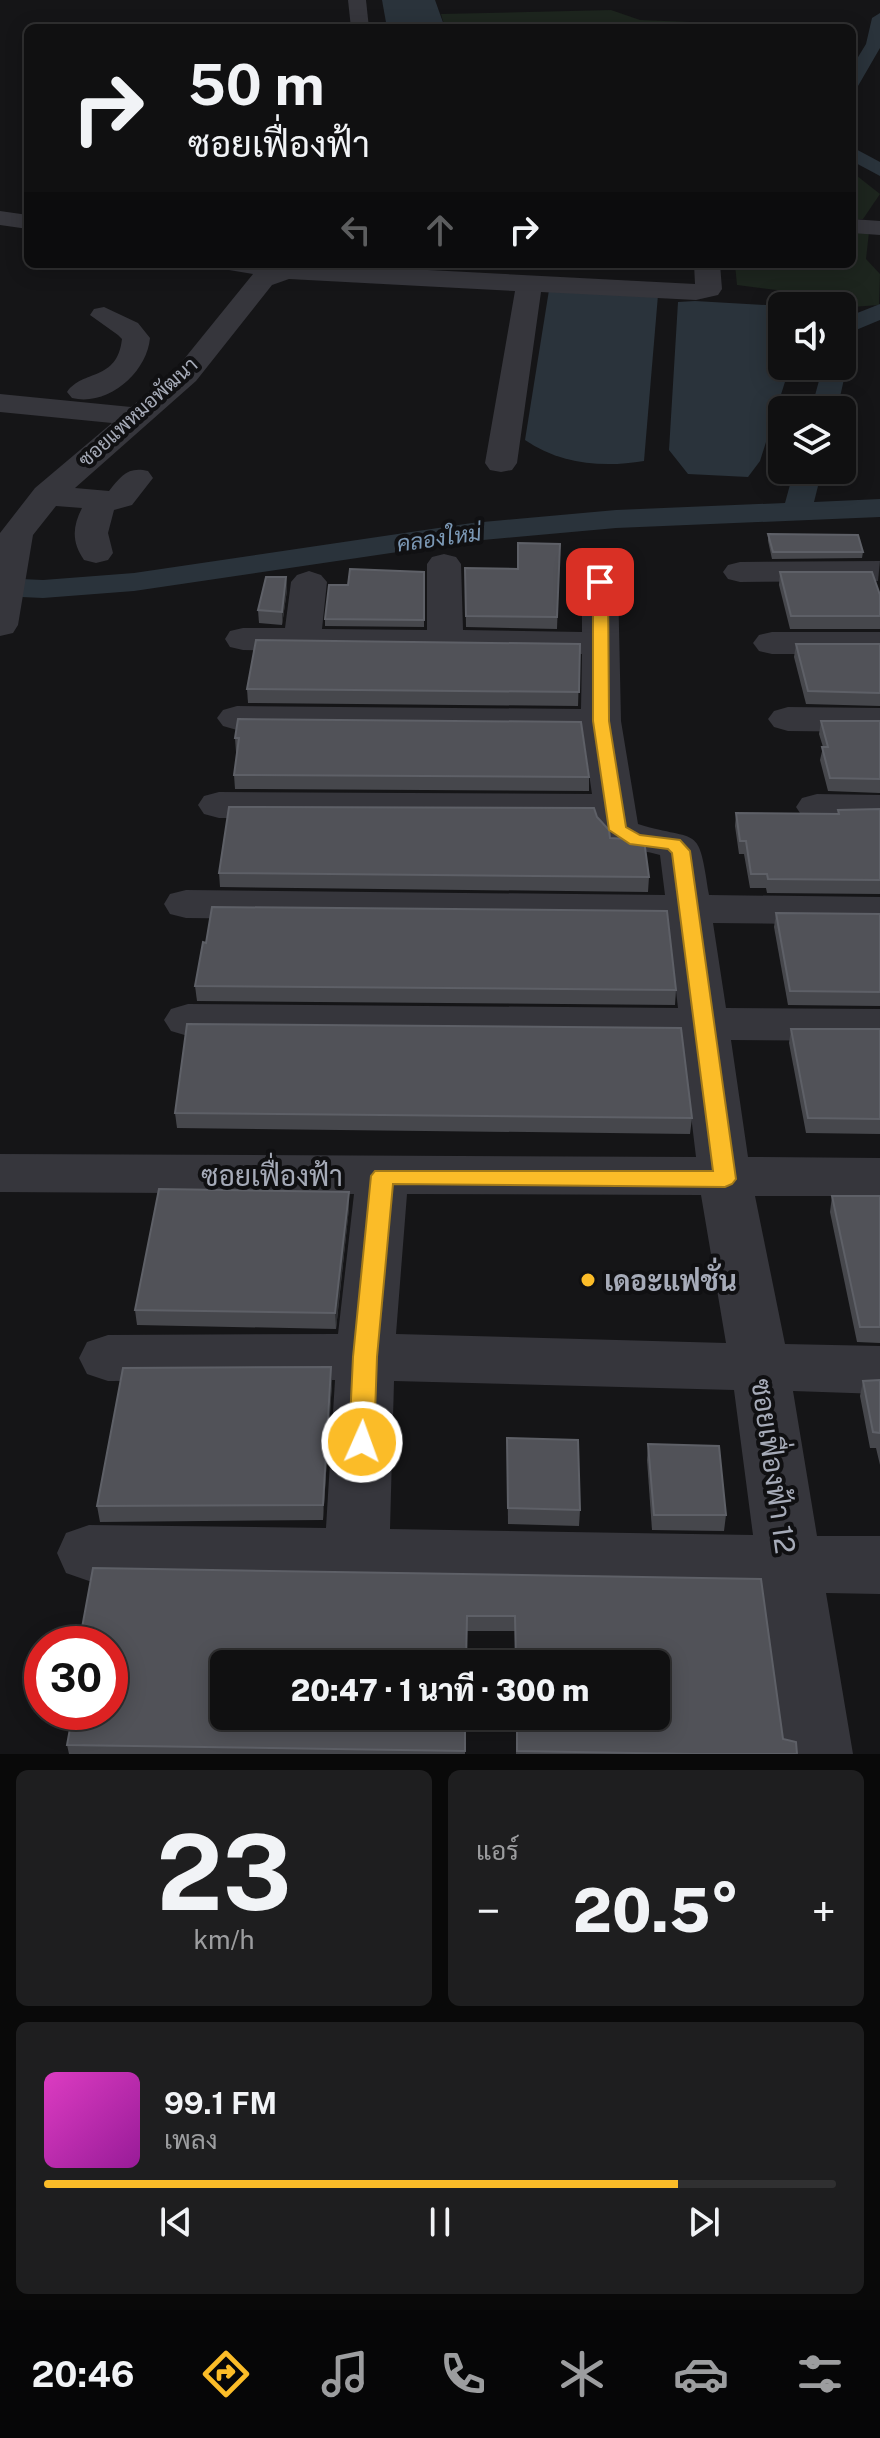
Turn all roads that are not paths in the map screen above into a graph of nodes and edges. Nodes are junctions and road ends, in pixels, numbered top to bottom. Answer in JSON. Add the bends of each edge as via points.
{"nodes":[{"id":1,"x":357,"y":0,"type":"edge"},
{"id":2,"x":360,"y":24,"type":"edge"},
{"id":3,"x":0,"y":218,"type":"edge"},
{"id":4,"x":24,"y":221,"type":"edge"},
{"id":5,"x":263,"y":268,"type":"edge"},
{"id":6,"x":310,"y":268,"type":"edge"},
{"id":7,"x":707,"y":268,"type":"edge"},
{"id":8,"x":287,"y":271,"type":"junction"},
{"id":9,"x":529,"y":284,"type":"junction"},
{"id":10,"x":104,"y":315,"type":"dead end"},
{"id":11,"x":0,"y":403,"type":"edge"},
{"id":12,"x":151,"y":404,"type":"junction"},
{"id":13,"x":501,"y":463,"type":"dead end"},
{"id":14,"x":137,"y":478,"type":"dead end"},
{"id":15,"x":47,"y":495,"type":"junction"},
{"id":16,"x":103,"y":501,"type":"junction"},
{"id":17,"x":866,"y":536,"type":"dead end"},
{"id":18,"x":96,"y":553,"type":"dead end"},
{"id":19,"x":444,"y":564,"type":"dead end"},
{"id":20,"x":740,"y":572,"type":"dead end"},
{"id":21,"x":879,"y":573,"type":"edge"},
{"id":22,"x":309,"y":582,"type":"dead end"},
{"id":23,"x":600,"y":582,"type":"dead end"},
{"id":24,"x":5,"y":600,"type":"edge"},
{"id":25,"x":243,"y":639,"type":"dead end"},
{"id":26,"x":302,"y":641,"type":"junction"},
{"id":27,"x":445,"y":641,"type":"junction"},
{"id":28,"x":599,"y":643,"type":"junction"},
{"id":29,"x":772,"y":643,"type":"dead end"},
{"id":30,"x":880,"y":643,"type":"edge"},
{"id":31,"x":237,"y":718,"type":"edge"},
{"id":32,"x":788,"y":719,"type":"dead end"},
{"id":33,"x":880,"y":720,"type":"edge"},
{"id":34,"x":601,"y":721,"type":"junction"},
{"id":35,"x":219,"y":805,"type":"dead end"},
{"id":36,"x":613,"y":807,"type":"junction"},
{"id":37,"x":817,"y":807,"type":"dead end"},
{"id":38,"x":880,"y":808,"type":"edge"},
{"id":39,"x":186,"y":904,"type":"dead end"},
{"id":40,"x":689,"y":909,"type":"junction"},
{"id":41,"x":880,"y":911,"type":"edge"},
{"id":42,"x":188,"y":1020,"type":"dead end"},
{"id":43,"x":704,"y":1024,"type":"junction"},
{"id":44,"x":880,"y":1025,"type":"edge"},
{"id":45,"x":0,"y":1173,"type":"edge"},
{"id":46,"x":382,"y":1176,"type":"junction"},
{"id":47,"x":880,"y":1177,"type":"edge"},
{"id":48,"x":725,"y":1179,"type":"junction"},
{"id":49,"x":365,"y":1357,"type":"junction"},
{"id":50,"x":108,"y":1358,"type":"dead end"},
{"id":51,"x":760,"y":1368,"type":"junction"},
{"id":52,"x":880,"y":1370,"type":"edge"},
{"id":53,"x":89,"y":1553,"type":"dead end"},
{"id":54,"x":357,"y":1556,"type":"junction"},
{"id":55,"x":789,"y":1562,"type":"junction"},
{"id":56,"x":880,"y":1565,"type":"edge"},
{"id":57,"x":818,"y":1754,"type":"edge"}],
"edges":[{"from":1,"to":2,"type":"street"},
{"from":3,"to":4,"type":"street"},
{"from":5,"to":8,"type":"street"},
{"from":6,"to":8,"type":"street","name":"ซอยแพหมอพัฒนา"},
{"from":7,"to":9,"type":"street","via":[[709,289],[702,292]]},
{"from":8,"to":9,"type":"street"},
{"from":8,"to":12,"type":"street","name":"ซอยแพหมอพัฒนา","via":[[263,279],[186,375]]},
{"from":9,"to":13,"type":"street"},
{"from":10,"to":12,"type":"street","via":[[128,329],[137,342],[117,376],[92,389]]},
{"from":11,"to":12,"type":"street"},
{"from":12,"to":15,"type":"street","name":"ซอยแพหมอพัฒนา"},
{"from":14,"to":16,"type":"street","via":[[120,498]]},
{"from":15,"to":16,"type":"street"},
{"from":15,"to":24,"type":"street","name":"ซอยแพหมอพัฒนา","via":[[16,534]]},
{"from":16,"to":18,"type":"street","via":[[91,528]]},
{"from":17,"to":21,"type":"street"},
{"from":19,"to":27,"type":"street"},
{"from":20,"to":21,"type":"street"},
{"from":22,"to":26,"type":"street"},
{"from":23,"to":28,"type":"street"},
{"from":25,"to":26,"type":"street"},
{"from":26,"to":27,"type":"street"},
{"from":27,"to":28,"type":"street"},
{"from":28,"to":34,"type":"street"},
{"from":29,"to":30,"type":"street"},
{"from":31,"to":34,"type":"street"},
{"from":32,"to":33,"type":"street"},
{"from":34,"to":36,"type":"street"},
{"from":35,"to":36,"type":"street"},
{"from":36,"to":40,"type":"street","name":"ซอยเฟื่องฟ้า 12","via":[[618,830],[625,836],[680,848]]},
{"from":37,"to":38,"type":"street"},
{"from":39,"to":40,"type":"street"},
{"from":40,"to":41,"type":"street"},
{"from":40,"to":43,"type":"street","name":"ซอยเฟื่องฟ้า 12"},
{"from":42,"to":43,"type":"street"},
{"from":43,"to":44,"type":"street"},
{"from":43,"to":48,"type":"street","name":"ซอยเฟื่องฟ้า 12"},
{"from":45,"to":46,"type":"street","name":"ซอยเฟื่องฟ้า"},
{"from":46,"to":48,"type":"street","name":"ซอยเฟื่องฟ้า"},
{"from":46,"to":49,"type":"street"},
{"from":47,"to":48,"type":"street","name":"ซอยเฟื่องฟ้า"},
{"from":48,"to":51,"type":"street","name":"ซอยเฟื่องฟ้า 12"},
{"from":49,"to":50,"type":"street"},
{"from":49,"to":51,"type":"street"},
{"from":49,"to":54,"type":"street"},
{"from":51,"to":52,"type":"street"},
{"from":51,"to":55,"type":"street","name":"ซอยเฟื่องฟ้า 12"},
{"from":53,"to":54,"type":"street"},
{"from":54,"to":55,"type":"street"},
{"from":55,"to":56,"type":"street"},
{"from":55,"to":57,"type":"street","name":"ซอยเฟื่องฟ้า 12"}]}
